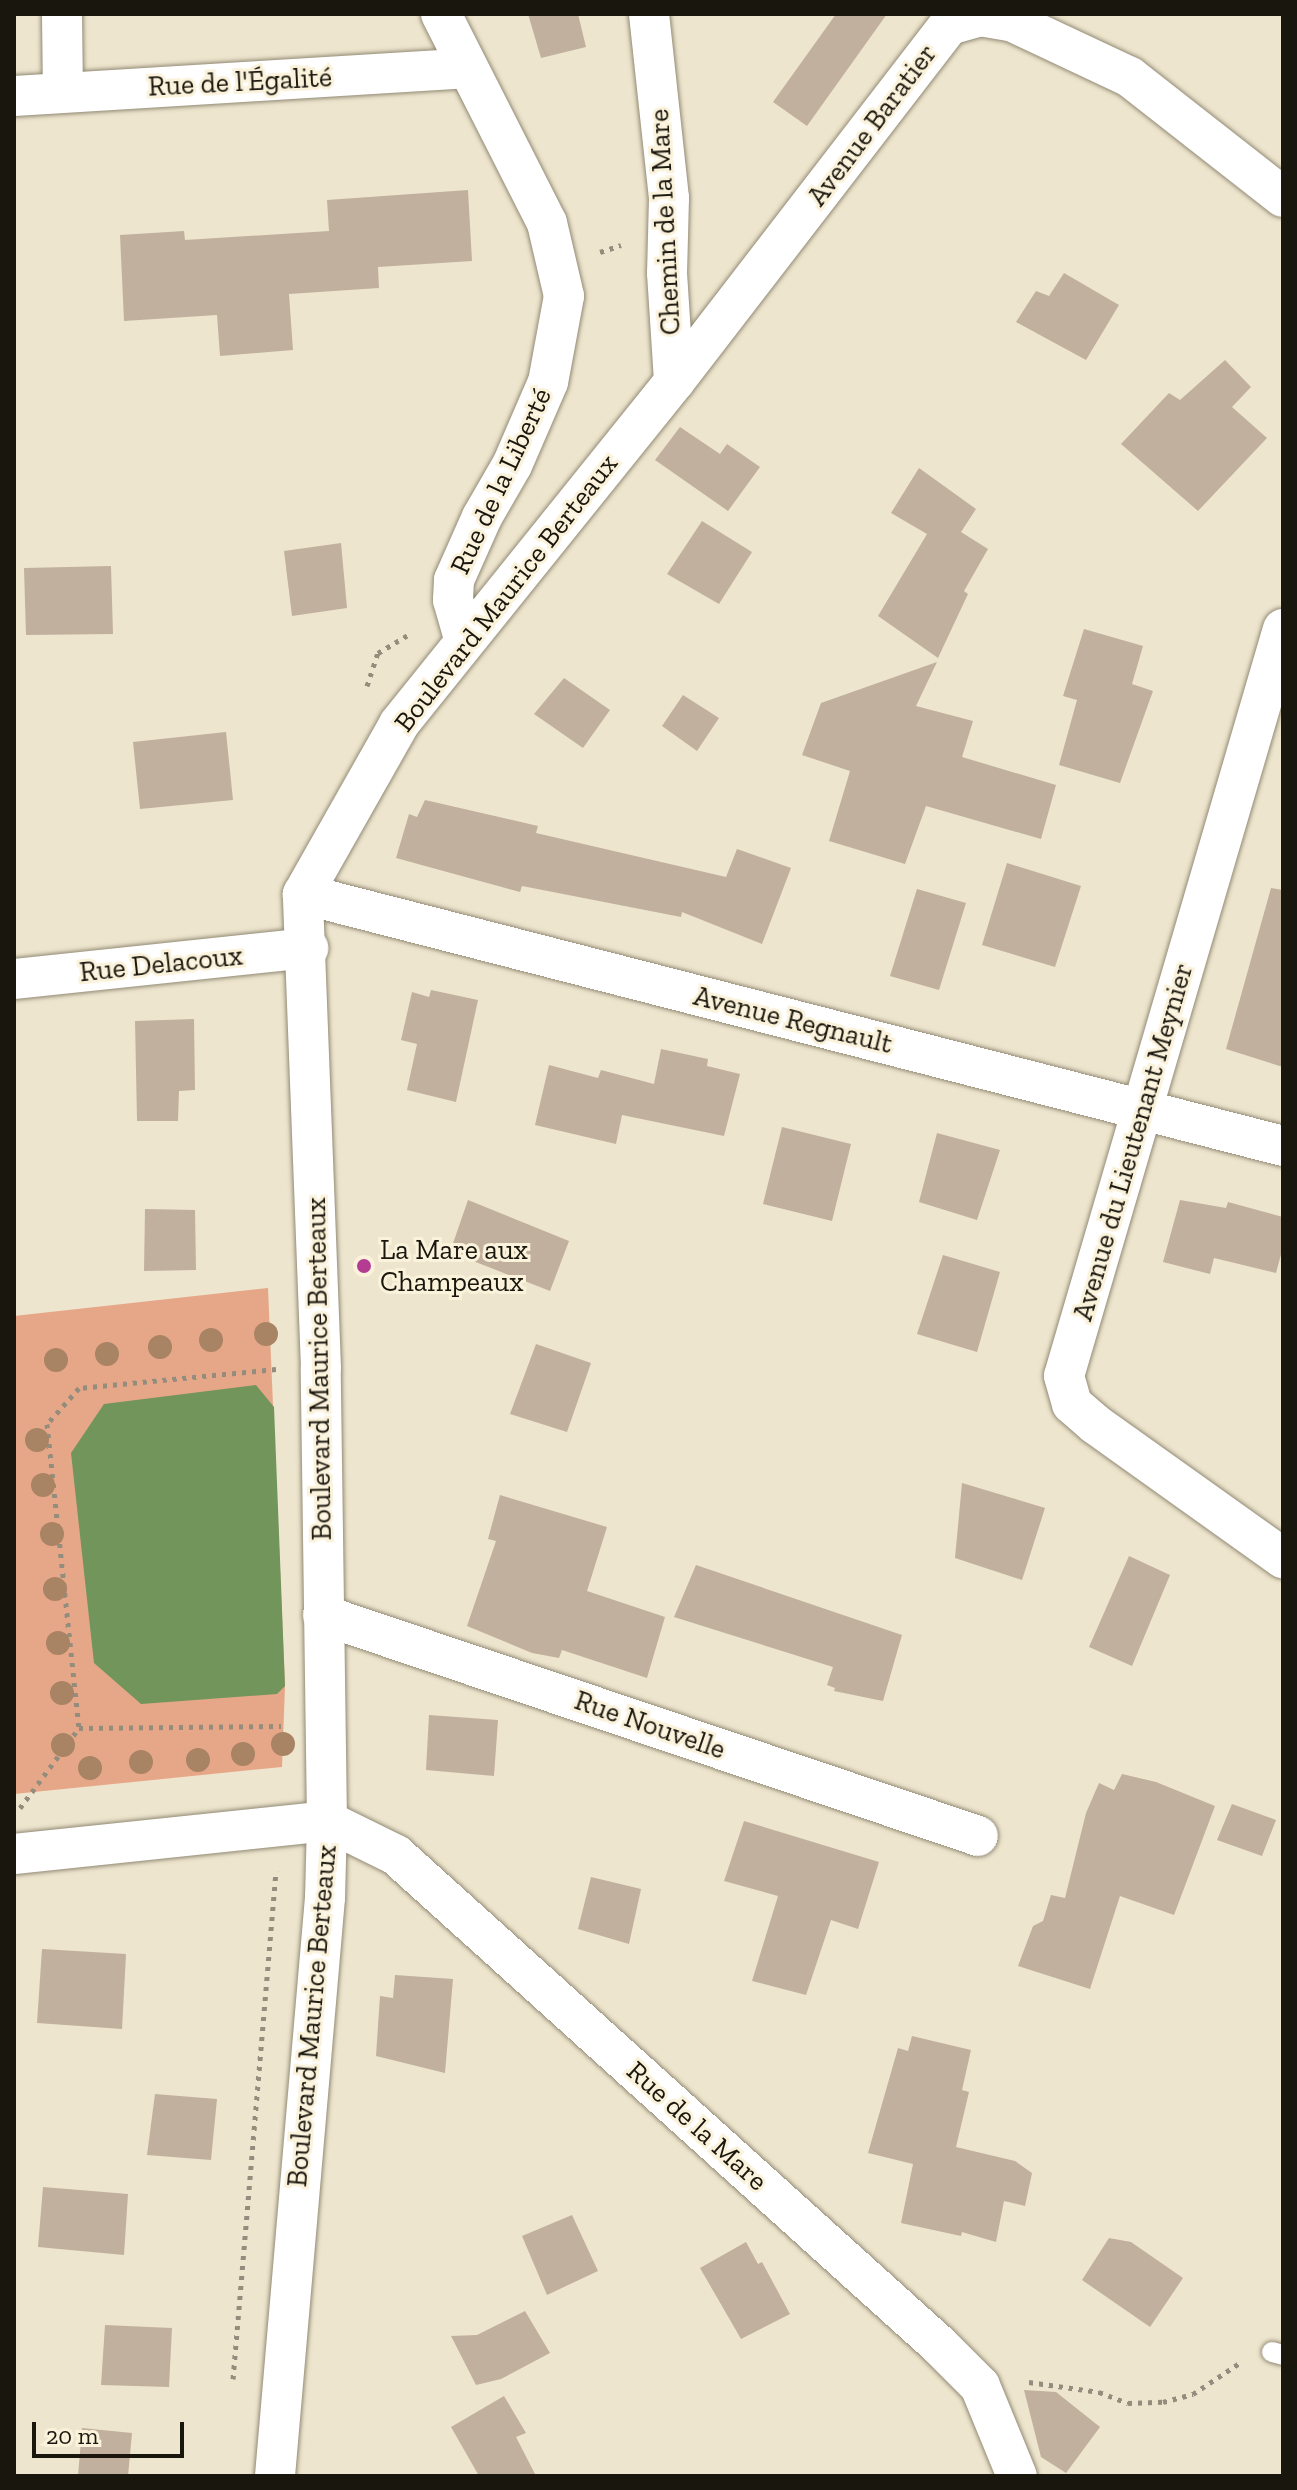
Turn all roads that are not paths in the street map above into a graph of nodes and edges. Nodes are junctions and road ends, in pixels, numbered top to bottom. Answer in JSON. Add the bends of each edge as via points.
{"nodes":[{"id":1,"x":62,"y":14,"type":"edge"},
{"id":2,"x":441,"y":14,"type":"edge"},
{"id":3,"x":649,"y":14,"type":"edge"},
{"id":4,"x":466,"y":68,"type":"junction"},
{"id":5,"x":63,"y":92,"type":"junction"},
{"id":6,"x":14,"y":96,"type":"edge"},
{"id":7,"x":1283,"y":197,"type":"edge"},
{"id":8,"x":674,"y":382,"type":"junction"},
{"id":9,"x":1283,"y":629,"type":"edge"},
{"id":10,"x":464,"y":638,"type":"junction"},
{"id":11,"x":303,"y":894,"type":"junction"},
{"id":12,"x":308,"y":948,"type":"junction"},
{"id":13,"x":14,"y":979,"type":"edge"},
{"id":14,"x":1142,"y":1110,"type":"junction"},
{"id":15,"x":1283,"y":1146,"type":"edge"},
{"id":16,"x":1283,"y":1558,"type":"edge"},
{"id":17,"x":323,"y":1615,"type":"junction"},
{"id":18,"x":327,"y":1821,"type":"junction"},
{"id":19,"x":978,"y":1836,"type":"dead end"},
{"id":20,"x":18,"y":1853,"type":"edge"},
{"id":21,"x":275,"y":2476,"type":"edge"},
{"id":22,"x":1017,"y":2476,"type":"edge"}],
"edges":[{"from":1,"to":5,"type":"street"},
{"from":2,"to":4,"type":"street","name":"Rue de la Liberté"},
{"from":3,"to":8,"type":"street","name":"Chemin de la Mare","via":[[669,198],[667,273]]},
{"from":4,"to":5,"type":"street","name":"Rue de l'Égalité"},
{"from":4,"to":10,"type":"street","name":"Rue de la Liberté","via":[[547,223],[564,296],[548,382],[454,580],[453,600]]},
{"from":5,"to":6,"type":"street","name":"Rue de l'Égalité"},
{"from":7,"to":8,"type":"street","name":"Avenue Baratier","via":[[1130,77],[1013,22],[980,16],[949,25]]},
{"from":8,"to":10,"type":"street","name":"Boulevard Maurice Berteaux"},
{"from":9,"to":14,"type":"street","name":"Avenue du Lieutenant Meynier"},
{"from":10,"to":11,"type":"street","name":"Boulevard Maurice Berteaux","via":[[399,724]]},
{"from":11,"to":12,"type":"street","name":"Boulevard Maurice Berteaux"},
{"from":11,"to":14,"type":"street","name":"Avenue Regnault"},
{"from":12,"to":13,"type":"street","name":"Rue Delacoux"},
{"from":12,"to":17,"type":"street","name":"Boulevard Maurice Berteaux"},
{"from":14,"to":15,"type":"street","name":"Avenue Regnault"},
{"from":14,"to":16,"type":"street","name":"Avenue du Lieutenant Meynier","via":[[1064,1376],[1072,1404]]},
{"from":17,"to":18,"type":"street","name":"Boulevard Maurice Berteaux"},
{"from":17,"to":19,"type":"street","name":"Rue Nouvelle"},
{"from":18,"to":20,"type":"street"},
{"from":18,"to":21,"type":"street","name":"Boulevard Maurice Berteaux","via":[[325,1898]]},
{"from":18,"to":22,"type":"street","name":"Rue de la Mare","via":[[396,1855],[939,2345],[980,2386]]}]}
